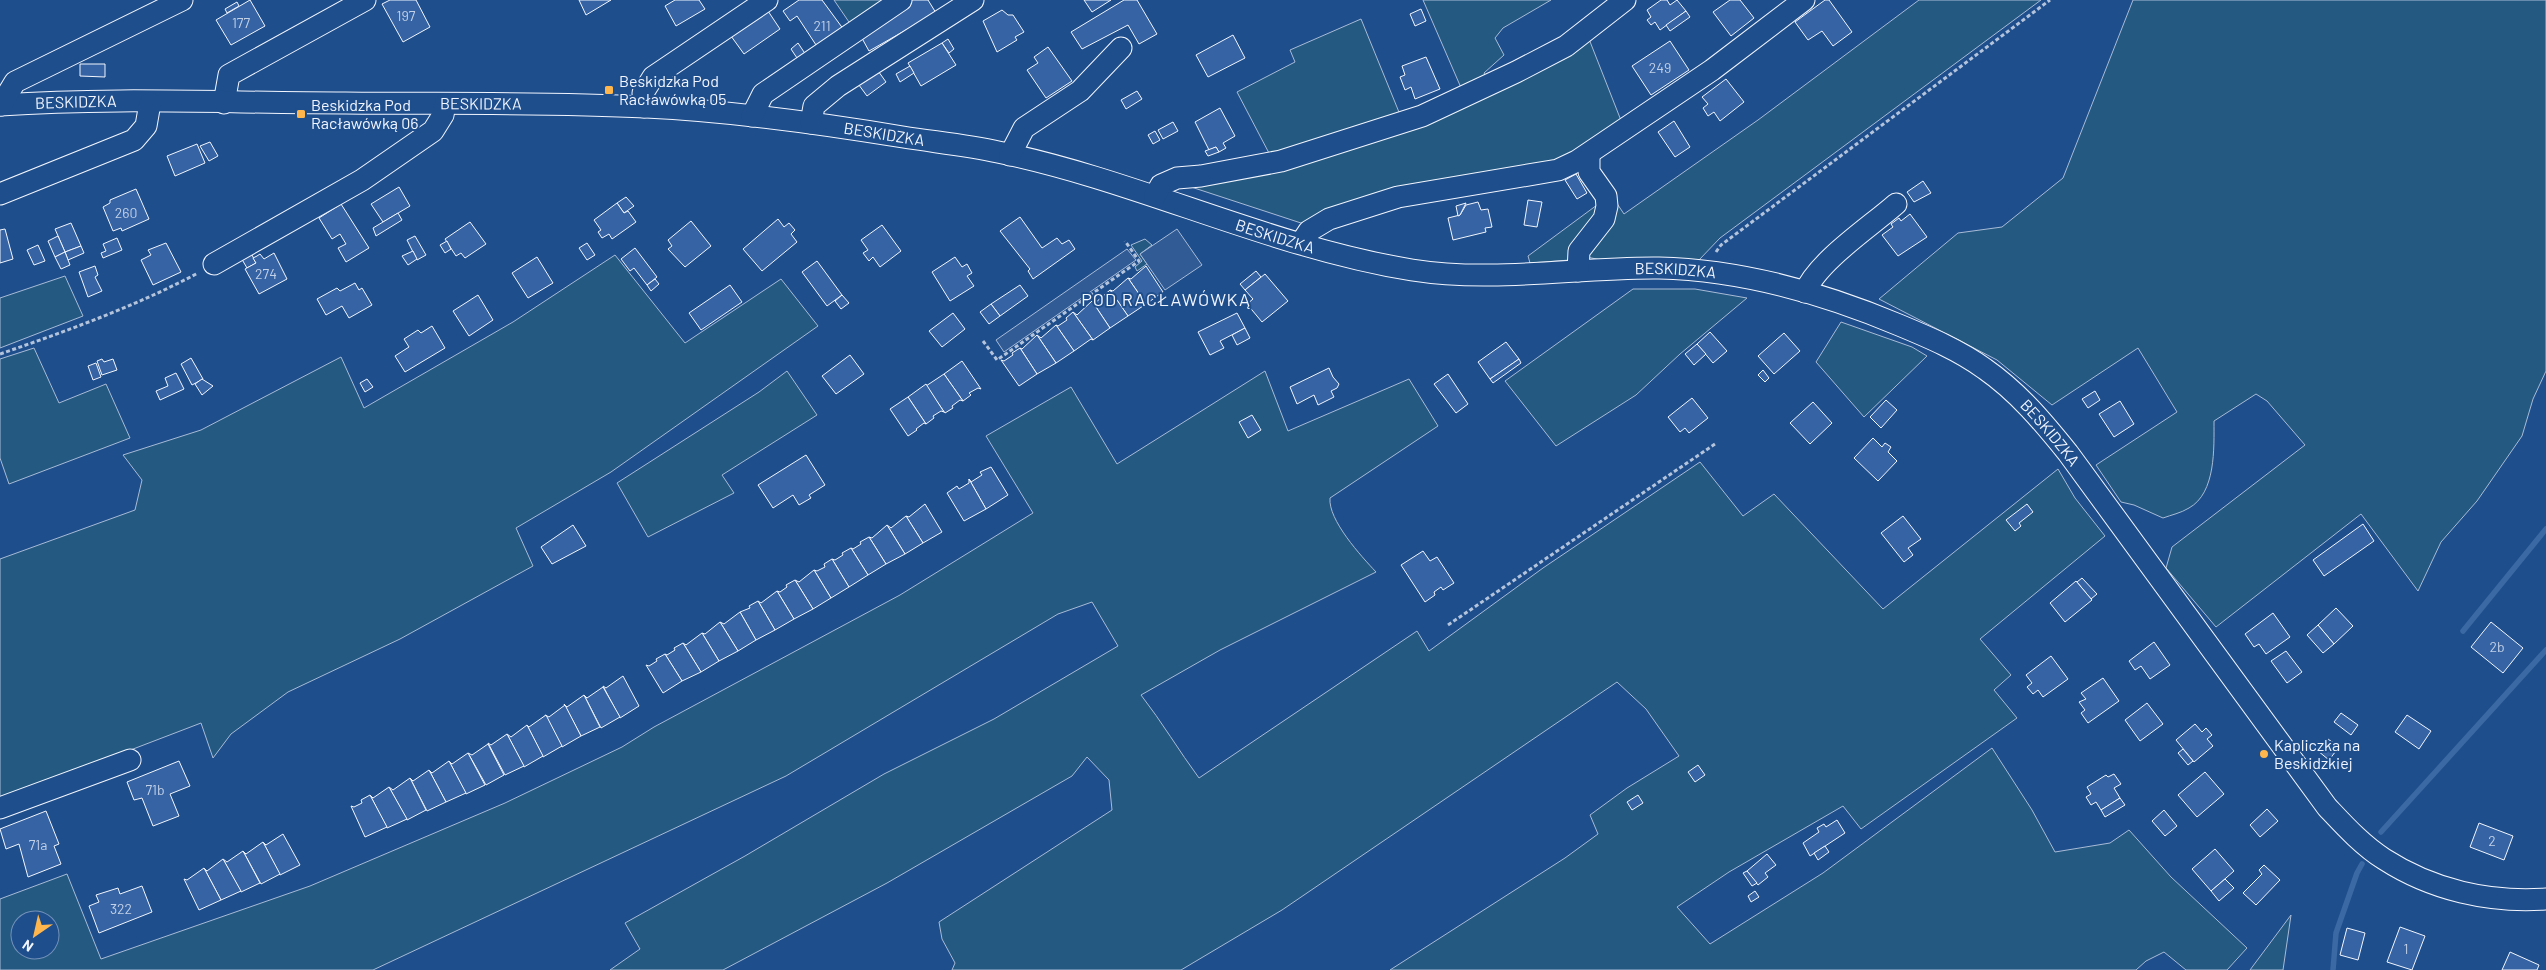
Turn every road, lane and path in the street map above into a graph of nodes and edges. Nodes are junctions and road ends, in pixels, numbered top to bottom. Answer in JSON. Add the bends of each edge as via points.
{"nodes":[{"id":1,"x":182,"y":0,"type":"edge"},
{"id":2,"x":365,"y":0,"type":"edge"},
{"id":3,"x":767,"y":0,"type":"edge"},
{"id":4,"x":901,"y":0,"type":"edge"},
{"id":5,"x":974,"y":0,"type":"edge"},
{"id":6,"x":1625,"y":0,"type":"edge"},
{"id":7,"x":1804,"y":0,"type":"edge"},
{"id":8,"x":2050,"y":0,"type":"edge"},
{"id":9,"x":1121,"y":48,"type":"dead end"},
{"id":10,"x":150,"y":102,"type":"junction"},
{"id":11,"x":224,"y":103,"type":"junction"},
{"id":12,"x":445,"y":104,"type":"junction"},
{"id":13,"x":1,"y":105,"type":"edge"},
{"id":14,"x":644,"y":107,"type":"junction"},
{"id":15,"x":752,"y":116,"type":"junction"},
{"id":16,"x":812,"y":123,"type":"junction"},
{"id":17,"x":1010,"y":155,"type":"junction"},
{"id":18,"x":1589,"y":155,"type":"junction"},
{"id":19,"x":0,"y":194,"type":"edge"},
{"id":20,"x":1155,"y":196,"type":"junction"},
{"id":21,"x":1896,"y":204,"type":"dead end"},
{"id":22,"x":1125,"y":241,"type":"dead end"},
{"id":23,"x":1301,"y":243,"type":"junction"},
{"id":24,"x":214,"y":264,"type":"joint"},
{"id":25,"x":1578,"y":271,"type":"junction"},
{"id":26,"x":1705,"y":271,"type":"junction"},
{"id":27,"x":1805,"y":292,"type":"junction"},
{"id":28,"x":983,"y":341,"type":"dead end"},
{"id":29,"x":0,"y":354,"type":"edge"},
{"id":30,"x":1715,"y":444,"type":"dead end"},
{"id":31,"x":1448,"y":625,"type":"dead end"},
{"id":32,"x":130,"y":760,"type":"dead end"},
{"id":33,"x":0,"y":808,"type":"edge"},
{"id":34,"x":2546,"y":899,"type":"edge"}],
"edges":[{"from":1,"to":13,"type":"street","via":[[15,82]]},
{"from":2,"to":11,"type":"street","via":[[230,75]]},
{"from":3,"to":14,"type":"street","via":[[653,77],[643,93]]},
{"from":4,"to":15,"type":"street","via":[[763,94]]},
{"from":5,"to":16,"type":"street","via":[[838,86],[814,106]]},
{"from":6,"to":20,"type":"street","via":[[1566,46],[1422,116],[1281,160],[1177,178],[1161,185]]},
{"from":7,"to":18,"type":"street","via":[[1712,70]]},
{"from":8,"to":26,"type":"path","via":[[1720,245]]},
{"from":9,"to":17,"type":"street","via":[[1080,90],[1024,128]]},
{"from":10,"to":11,"type":"street","name":"BESKIDZKA"},
{"from":10,"to":13,"type":"street","name":"BESKIDZKA"},
{"from":10,"to":19,"type":"street","via":[[146,126],[134,140]]},
{"from":11,"to":12,"type":"street","name":"BESKIDZKA"},
{"from":12,"to":14,"type":"street","name":"BESKIDZKA"},
{"from":12,"to":24,"type":"street","via":[[443,115],[433,131],[362,180]]},
{"from":14,"to":15,"type":"street","name":"BESKIDZKA"},
{"from":15,"to":16,"type":"street","name":"BESKIDZKA"},
{"from":16,"to":17,"type":"street","name":"BESKIDZKA"},
{"from":17,"to":20,"type":"street","name":"BESKIDZKA"},
{"from":18,"to":23,"type":"street","via":[[1558,170],[1398,197],[1330,219],[1309,231]]},
{"from":18,"to":25,"type":"street","via":[[1588,172],[1606,196],[1607,206],[1604,218],[1579,251]]},
{"from":20,"to":23,"type":"street","name":"BESKIDZKA"},
{"from":21,"to":27,"type":"street","via":[[1829,260],[1810,280]]},
{"from":22,"to":28,"type":"path","via":[[1139,261],[1131,267],[996,360]]},
{"from":23,"to":25,"type":"street","name":"BESKIDZKA","via":[[1369,262],[1417,271],[1488,276]]},
{"from":24,"to":29,"type":"path","via":[[176,285]]},
{"from":25,"to":26,"type":"street","name":"BESKIDZKA","via":[[1660,268]]},
{"from":26,"to":27,"type":"street","name":"BESKIDZKA","via":[[1735,274]]},
{"from":27,"to":34,"type":"street","name":"BESKIDZKA","via":[[1921,334],[1982,366],[2013,391],[2068,453],[2327,807],[2383,859],[2451,890],[2484,897]]},
{"from":30,"to":31,"type":"path"},
{"from":32,"to":33,"type":"street"}]}
